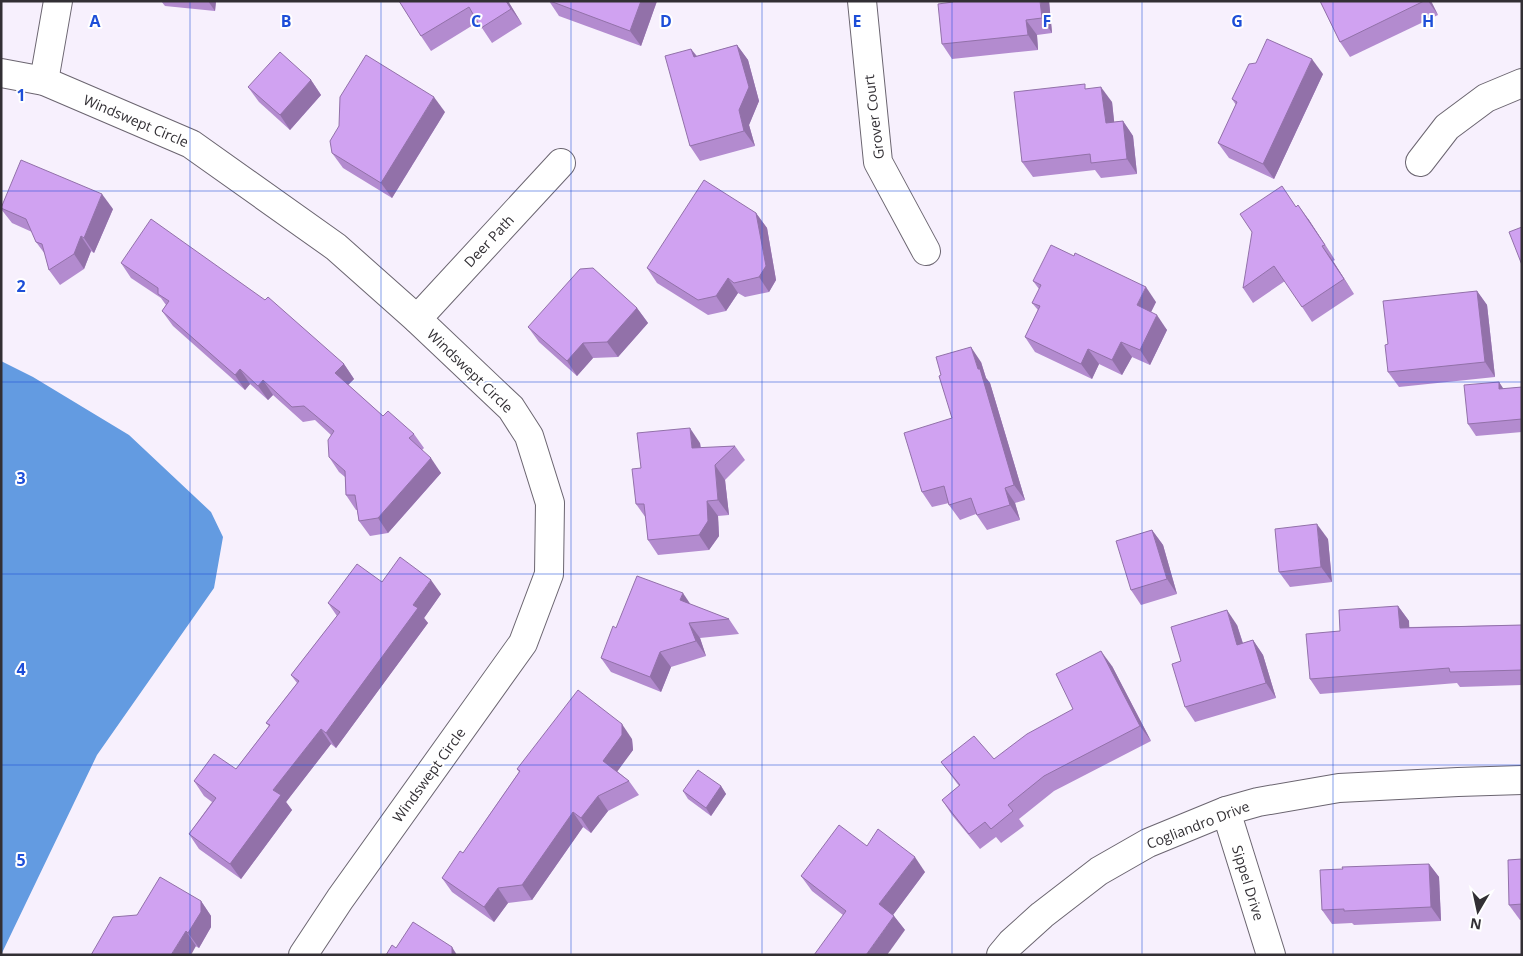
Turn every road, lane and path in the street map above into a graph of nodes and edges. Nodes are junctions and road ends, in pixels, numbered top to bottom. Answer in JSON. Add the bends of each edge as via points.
{"nodes":[{"id":1,"x":58,"y":1,"type":"edge"},
{"id":2,"x":862,"y":1,"type":"edge"},
{"id":3,"x":1,"y":73,"type":"edge"},
{"id":4,"x":44,"y":82,"type":"junction"},
{"id":5,"x":1522,"y":82,"type":"edge"},
{"id":6,"x":1420,"y":162,"type":"dead end"},
{"id":7,"x":561,"y":163,"type":"dead end"},
{"id":8,"x":926,"y":251,"type":"dead end"},
{"id":9,"x":417,"y":320,"type":"junction"},
{"id":10,"x":1522,"y":780,"type":"edge"},
{"id":11,"x":1226,"y":811,"type":"junction"},
{"id":12,"x":303,"y":955,"type":"edge"},
{"id":13,"x":1001,"y":955,"type":"edge"},
{"id":14,"x":1271,"y":955,"type":"edge"}],
"edges":[{"from":1,"to":4,"type":"street"},
{"from":2,"to":8,"type":"street","name":"Grover Court","via":[[878,162]]},
{"from":3,"to":4,"type":"street","name":"Windswept Circle"},
{"from":4,"to":9,"type":"street","name":"Windswept Circle","via":[[191,144],[336,247]]},
{"from":5,"to":6,"type":"street","via":[[1486,98],[1447,127]]},
{"from":7,"to":9,"type":"street","name":"Deer Path"},
{"from":9,"to":12,"type":"street","name":"Windswept Circle","via":[[511,408],[529,436],[550,502],[549,574],[523,643]]},
{"from":10,"to":11,"type":"street","name":"Cogliandro Drive","via":[[1339,788]]},
{"from":11,"to":13,"type":"street","name":"Cogliandro Drive","via":[[1148,843],[1099,871],[1042,915]]},
{"from":11,"to":14,"type":"street","name":"Sippel Drive"}]}
